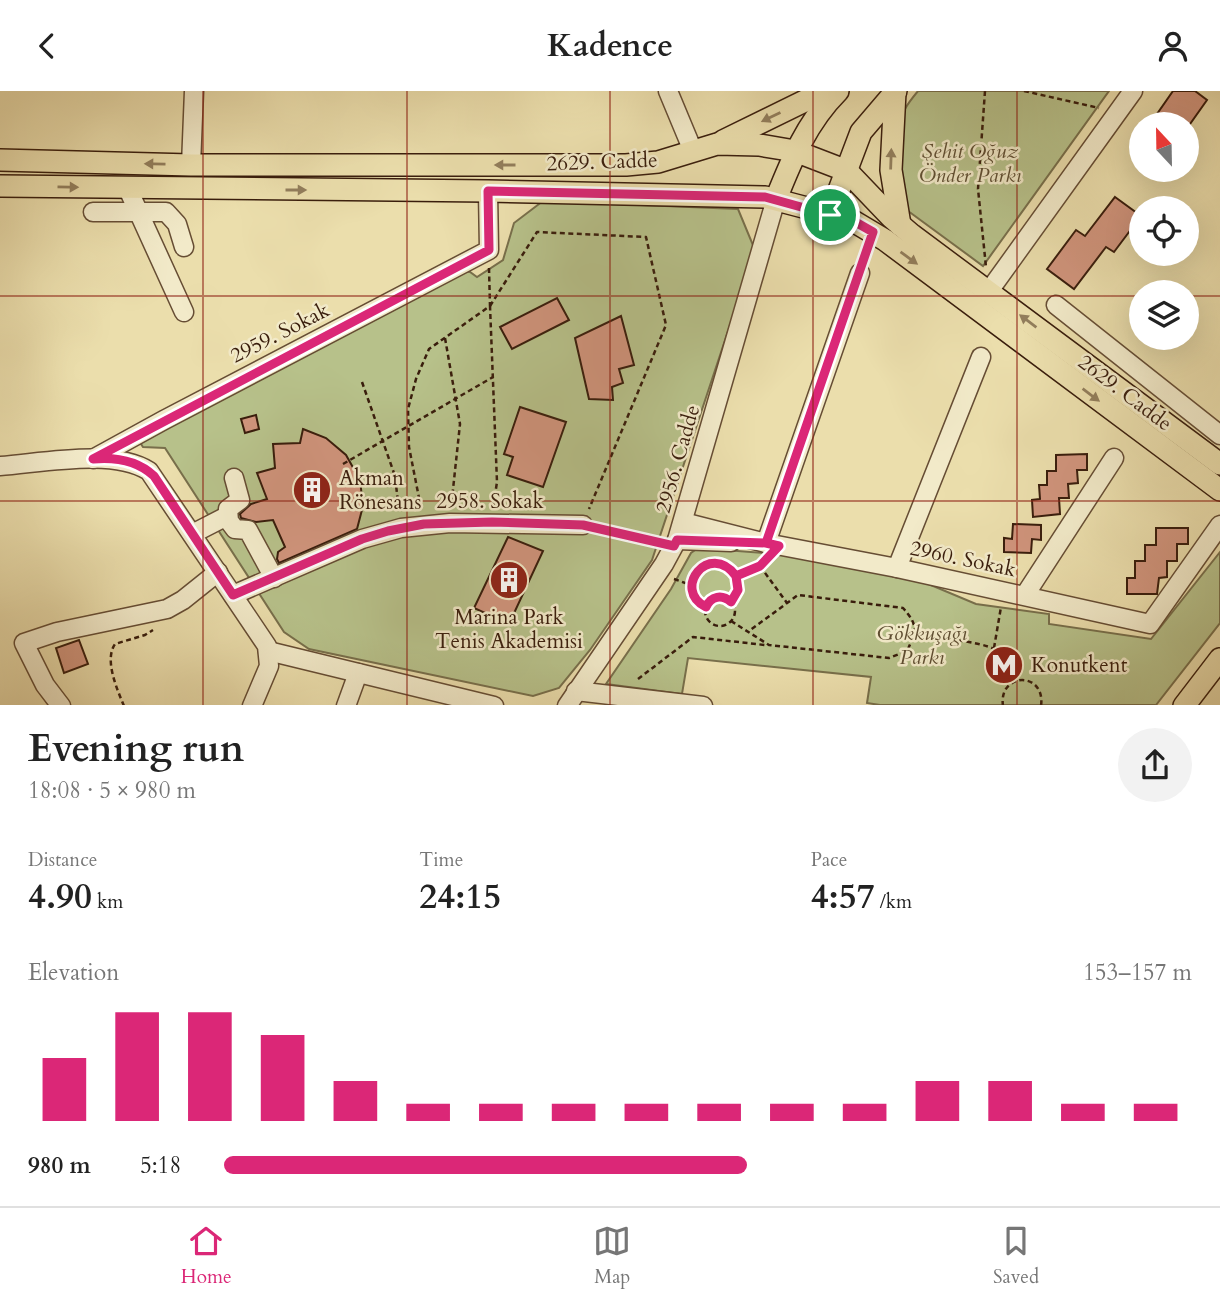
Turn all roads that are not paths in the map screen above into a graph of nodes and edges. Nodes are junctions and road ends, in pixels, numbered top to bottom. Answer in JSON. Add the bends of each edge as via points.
{"nodes":[{"id":1,"x":194,"y":91,"type":"edge"},
{"id":2,"x":668,"y":91,"type":"edge"},
{"id":3,"x":825,"y":91,"type":"edge"},
{"id":4,"x":838,"y":91,"type":"edge"},
{"id":5,"x":896,"y":91,"type":"edge"},
{"id":6,"x":1133,"y":91,"type":"edge"},
{"id":7,"x":717,"y":143,"type":"junction"},
{"id":8,"x":693,"y":151,"type":"junction"},
{"id":9,"x":795,"y":152,"type":"junction"},
{"id":10,"x":0,"y":160,"type":"edge"},
{"id":11,"x":191,"y":165,"type":"junction"},
{"id":12,"x":847,"y":171,"type":"junction"},
{"id":13,"x":0,"y":186,"type":"edge"},
{"id":14,"x":128,"y":189,"type":"junction"},
{"id":15,"x":488,"y":191,"type":"junction"},
{"id":16,"x":776,"y":199,"type":"junction"},
{"id":17,"x":93,"y":212,"type":"dead end"},
{"id":18,"x":139,"y":212,"type":"junction"},
{"id":19,"x":830,"y":215,"type":"junction"},
{"id":20,"x":900,"y":225,"type":"junction"},
{"id":21,"x":184,"y":247,"type":"dead end"},
{"id":22,"x":860,"y":274,"type":"dead end"},
{"id":23,"x":989,"y":291,"type":"junction"},
{"id":24,"x":1056,"y":305,"type":"dead end"},
{"id":25,"x":184,"y":312,"type":"dead end"},
{"id":26,"x":981,"y":357,"type":"dead end"},
{"id":27,"x":1139,"y":371,"type":"junction"},
{"id":28,"x":1122,"y":392,"type":"junction"},
{"id":29,"x":1220,"y":435,"type":"edge"},
{"id":30,"x":1114,"y":458,"type":"dead end"},
{"id":31,"x":93,"y":459,"type":"junction"},
{"id":32,"x":1220,"y":464,"type":"edge"},
{"id":33,"x":0,"y":466,"type":"edge"},
{"id":34,"x":234,"y":478,"type":"dead end"},
{"id":35,"x":1220,"y":490,"type":"edge"},
{"id":36,"x":227,"y":516,"type":"junction"},
{"id":37,"x":583,"y":525,"type":"road end"},
{"id":38,"x":1220,"y":525,"type":"edge"},
{"id":39,"x":192,"y":534,"type":"junction"},
{"id":40,"x":678,"y":536,"type":"junction"},
{"id":41,"x":772,"y":544,"type":"junction"},
{"id":42,"x":897,"y":568,"type":"junction"},
{"id":43,"x":218,"y":572,"type":"junction"},
{"id":44,"x":274,"y":578,"type":"junction"},
{"id":45,"x":233,"y":595,"type":"junction"},
{"id":46,"x":1025,"y":595,"type":"junction"},
{"id":47,"x":268,"y":651,"type":"junction"},
{"id":48,"x":1220,"y":659,"type":"edge"},
{"id":49,"x":358,"y":673,"type":"junction"},
{"id":50,"x":429,"y":698,"type":"edge"},
{"id":51,"x":572,"y":698,"type":"edge"},
{"id":52,"x":669,"y":703,"type":"edge"},
{"id":53,"x":61,"y":705,"type":"edge"},
{"id":54,"x":252,"y":705,"type":"edge"},
{"id":55,"x":346,"y":705,"type":"edge"},
{"id":56,"x":494,"y":705,"type":"edge"},
{"id":57,"x":703,"y":705,"type":"edge"},
{"id":58,"x":1184,"y":705,"type":"edge"}],
"edges":[{"from":1,"to":11,"type":"street"},
{"from":2,"to":8,"type":"street"},
{"from":3,"to":7,"type":"main road","one_way":true},
{"from":4,"to":9,"type":"main road","via":[[815,116]]},
{"from":5,"to":12,"type":"main road","via":[[861,132]]},
{"from":20,"to":5,"type":"main road","one_way":true,"via":[[891,170]]},
{"from":6,"to":23,"type":"street"},
{"from":7,"to":8,"type":"main road","name":"2629. Cadde"},
{"from":7,"to":9,"type":"main road","name":"2629. Cadde"},
{"from":8,"to":11,"type":"main road","name":"2629. Cadde","one_way":true,"via":[[658,162],[625,165]]},
{"from":9,"to":12,"type":"main road","name":"2629. Cadde"},
{"from":9,"to":16,"type":"main road"},
{"from":11,"to":10,"type":"main road","name":"2629. Cadde","one_way":true},
{"from":12,"to":19,"type":"main road"},
{"from":12,"to":20,"type":"main road","name":"2629. Cadde"},
{"from":13,"to":14,"type":"main road","name":"2629. Cadde","one_way":true},
{"from":14,"to":15,"type":"main road","name":"2629. Cadde","one_way":true},
{"from":14,"to":18,"type":"street"},
{"from":15,"to":16,"type":"main road","name":"2629. Cadde"},
{"from":15,"to":31,"type":"street","name":"2959. Sokak","via":[[489,250]]},
{"from":16,"to":19,"type":"main road","name":"2629. Cadde"},
{"from":16,"to":40,"type":"street","name":"2956. Cadde"},
{"from":17,"to":18,"type":"street"},
{"from":18,"to":21,"type":"street","via":[[166,212],[177,224]]},
{"from":18,"to":25,"type":"street"},
{"from":19,"to":35,"type":"main road","name":"2629. Cadde","one_way":true,"via":[[843,215],[885,240]]},
{"from":20,"to":23,"type":"main road","name":"2629. Cadde"},
{"from":22,"to":41,"type":"street"},
{"from":28,"to":23,"type":"main road","name":"2629. Cadde","one_way":true},
{"from":24,"to":27,"type":"street"},
{"from":26,"to":42,"type":"street"},
{"from":27,"to":28,"type":"street"},
{"from":27,"to":29,"type":"street"},
{"from":28,"to":32,"type":"main road","name":"2629. Cadde"},
{"from":30,"to":46,"type":"street"},
{"from":31,"to":33,"type":"street"},
{"from":31,"to":39,"type":"street","via":[[123,460],[149,471]]},
{"from":34,"to":36,"type":"street","via":[[240,500],[231,505]]},
{"from":36,"to":39,"type":"street"},
{"from":36,"to":44,"type":"street","via":[[235,529],[248,530]]},
{"from":37,"to":44,"type":"street","name":"2958. Sokak","via":[[424,524],[362,539]]},
{"from":38,"to":46,"type":"street","name":"2960. Sokak","via":[[1150,624]]},
{"from":39,"to":43,"type":"street"},
{"from":40,"to":41,"type":"street","name":"2960. Sokak"},
{"from":40,"to":51,"type":"street","name":"2956. Cadde"},
{"from":41,"to":42,"type":"street","name":"2960. Sokak"},
{"from":42,"to":46,"type":"street","name":"2960. Sokak"},
{"from":43,"to":45,"type":"street"},
{"from":43,"to":53,"type":"street","via":[[183,600],[157,613],[24,643]]},
{"from":44,"to":45,"type":"street","name":"2958. Sokak"},
{"from":45,"to":47,"type":"street"},
{"from":47,"to":49,"type":"street"},
{"from":47,"to":54,"type":"street","via":[[268,671]]},
{"from":48,"to":58,"type":"main road"},
{"from":49,"to":50,"type":"street"},
{"from":49,"to":55,"type":"street"},
{"from":50,"to":56,"type":"street"},
{"from":51,"to":52,"type":"street"},
{"from":52,"to":57,"type":"street"}]}
